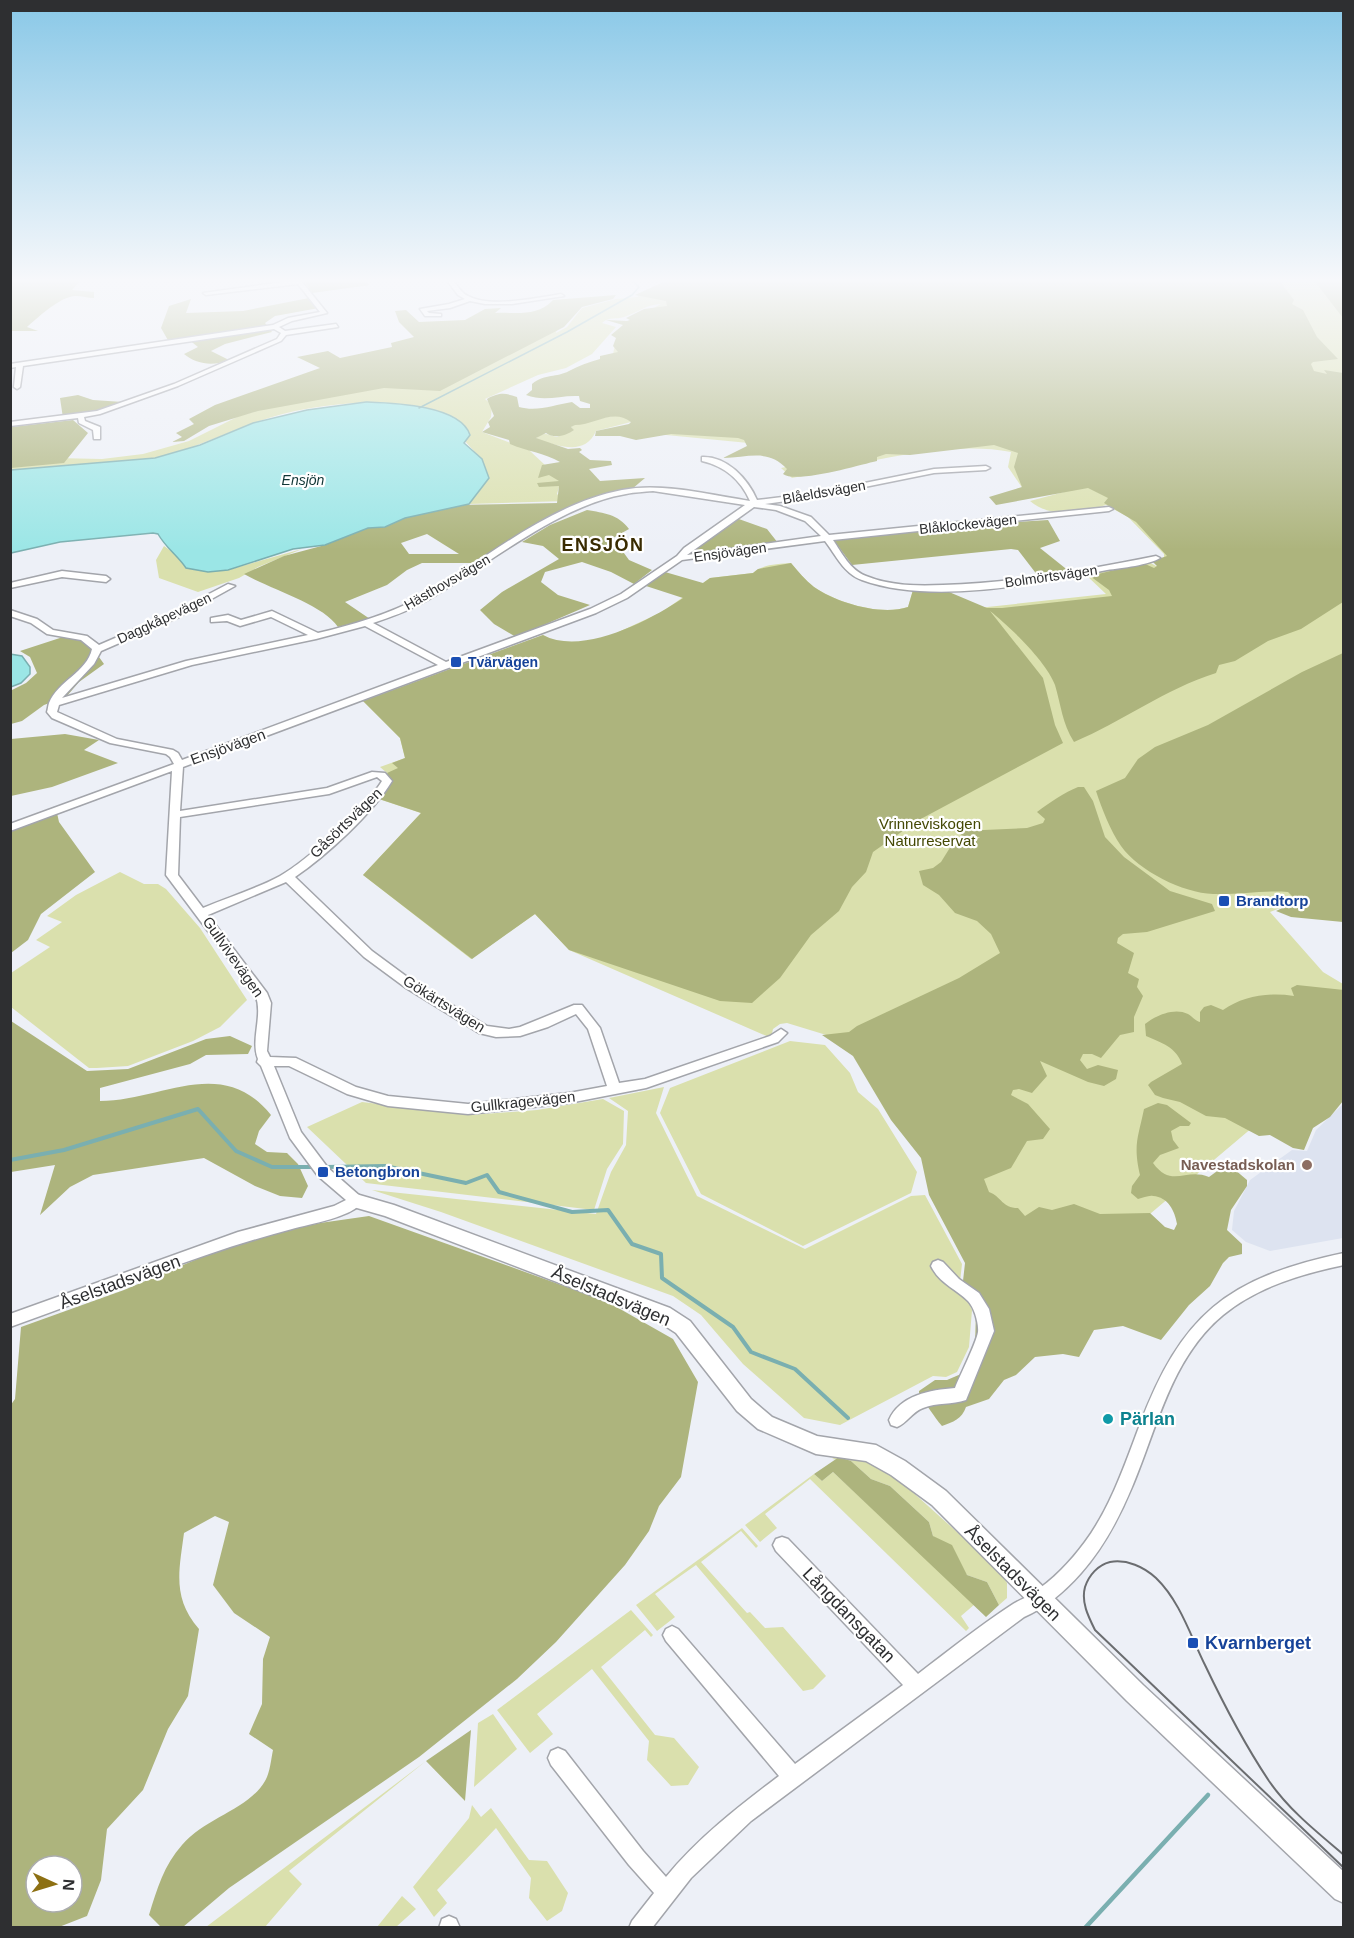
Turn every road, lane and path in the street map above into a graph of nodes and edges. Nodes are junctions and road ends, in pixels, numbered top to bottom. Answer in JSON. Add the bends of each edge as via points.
{"nodes":[{"id":1,"x":19,"y":369,"type":"edge"},
{"id":2,"x":211,"y":369,"type":"edge"},
{"id":3,"x":17,"y":387,"type":"dead end"},
{"id":4,"x":81,"y":417,"type":"junction"},
{"id":5,"x":10,"y":424,"type":"edge"},
{"id":6,"x":97,"y":437,"type":"dead end"},
{"id":7,"x":705,"y":459,"type":"dead end"},
{"id":8,"x":986,"y":468,"type":"dead end"},
{"id":9,"x":754,"y":503,"type":"junction"},
{"id":10,"x":1108,"y":509,"type":"dead end"},
{"id":11,"x":827,"y":538,"type":"junction"},
{"id":12,"x":680,"y":558,"type":"junction"},
{"id":13,"x":1156,"y":558,"type":"dead end"},
{"id":14,"x":106,"y":579,"type":"dead end"},
{"id":15,"x":10,"y":586,"type":"edge"},
{"id":16,"x":231,"y":586,"type":"dead end"},
{"id":17,"x":10,"y":613,"type":"edge"},
{"id":18,"x":214,"y":620,"type":"dead end"},
{"id":19,"x":368,"y":624,"type":"junction"},
{"id":20,"x":315,"y":635,"type":"junction"},
{"id":21,"x":97,"y":649,"type":"junction"},
{"id":22,"x":446,"y":666,"type":"junction"},
{"id":23,"x":53,"y":704,"type":"junction"},
{"id":24,"x":179,"y":764,"type":"junction"},
{"id":25,"x":174,"y":815,"type":"junction"},
{"id":26,"x":10,"y":828,"type":"edge"},
{"id":27,"x":288,"y":877,"type":"junction"},
{"id":28,"x":202,"y":913,"type":"junction"},
{"id":29,"x":780,"y":1034,"type":"dead end"},
{"id":30,"x":263,"y":1062,"type":"junction"},
{"id":31,"x":615,"y":1090,"type":"junction"},
{"id":32,"x":356,"y":1201,"type":"junction"},
{"id":33,"x":1344,"y":1259,"type":"edge"},
{"id":34,"x":938,"y":1266,"type":"dead end"},
{"id":35,"x":10,"y":1321,"type":"edge"},
{"id":36,"x":897,"y":1420,"type":"dead end"},
{"id":37,"x":782,"y":1545,"type":"dead end"},
{"id":38,"x":1041,"y":1601,"type":"junction"},
{"id":39,"x":672,"y":1635,"type":"dead end"},
{"id":40,"x":917,"y":1686,"type":"junction"},
{"id":41,"x":558,"y":1758,"type":"dead end"},
{"id":42,"x":793,"y":1777,"type":"junction"},
{"id":43,"x":1344,"y":1890,"type":"edge"},
{"id":44,"x":666,"y":1892,"type":"junction"},
{"id":45,"x":639,"y":1928,"type":"edge"}],
"edges":[{"from":1,"to":3,"type":"street"},
{"from":2,"to":4,"type":"street"},
{"from":4,"to":5,"type":"street"},
{"from":4,"to":6,"type":"street","via":[[81,422],[97,429]]},
{"from":7,"to":9,"type":"street","via":[[728,469],[745,486]]},
{"from":8,"to":9,"type":"street","name":"Blåeldsvägen","via":[[944,469]]},
{"from":9,"to":11,"type":"street","name":"Hästhovsvägen","via":[[799,514]]},
{"from":9,"to":12,"type":"street","name":"Blåeldsvägen"},
{"from":9,"to":19,"type":"street","name":"Hästhovsvägen","via":[[654,489],[618,494],[558,516],[419,601]]},
{"from":10,"to":11,"type":"street","name":"Blåklockevägen"},
{"from":11,"to":12,"type":"street","name":"Ensjövägen"},
{"from":11,"to":13,"type":"street","name":"Bolmörtsvägen","via":[[846,566],[864,579],[945,590]]},
{"from":12,"to":22,"type":"street","name":"Ensjövägen","via":[[612,603]]},
{"from":14,"to":15,"type":"street","via":[[62,574]]},
{"from":16,"to":21,"type":"street","name":"Daggkåpevägen"},
{"from":17,"to":21,"type":"street","via":[[34,621],[50,632],[84,638]]},
{"from":18,"to":20,"type":"street","via":[[228,618],[240,623],[272,614]]},
{"from":19,"to":20,"type":"street","name":"Hästhovsvägen"},
{"from":19,"to":22,"type":"street"},
{"from":20,"to":23,"type":"street","name":"Hästhovsvägen","via":[[189,662]]},
{"from":21,"to":23,"type":"street","via":[[93,662],[65,686]]},
{"from":22,"to":24,"type":"street","name":"Ensjövägen"},
{"from":23,"to":24,"type":"street","via":[[52,712],[62,720],[123,744],[169,752]]},
{"from":24,"to":25,"type":"street","name":"Gullvivevägen"},
{"from":24,"to":26,"type":"street","name":"Ensjövägen"},
{"from":25,"to":27,"type":"street","name":"Gåsörtsvägen","via":[[329,791],[376,774],[385,777],[384,790]]},
{"from":25,"to":28,"type":"street","name":"Gullvivevägen","via":[[172,875]]},
{"from":27,"to":28,"type":"street","name":"Gåsörtsvägen"},
{"from":27,"to":31,"type":"street","name":"Gökärtsvägen","via":[[368,954],[483,1030],[495,1034],[525,1032],[578,1008],[594,1028]]},
{"from":28,"to":30,"type":"street","name":"Gullvivevägen","via":[[266,1003],[260,1038]]},
{"from":29,"to":31,"type":"street","name":"Gullkragevägen","via":[[665,1079]]},
{"from":30,"to":31,"type":"street","name":"Gullkragevägen","via":[[291,1060],[352,1091],[398,1103],[447,1108],[537,1102]]},
{"from":30,"to":32,"type":"street","name":"Gullvivevägen","via":[[295,1134],[324,1172]]},
{"from":32,"to":35,"type":"street","name":"Åselstadsvägen","via":[[338,1211],[243,1236]]},
{"from":32,"to":38,"type":"street","name":"Åselstadsvägen","via":[[663,1314],[683,1327],[744,1405],[765,1423],[816,1445],[869,1452],[898,1468],[939,1498]]},
{"from":33,"to":38,"type":"street","via":[[1310,1265],[1261,1286],[1204,1323],[1171,1368],[1130,1477],[1103,1531],[1088,1554]]},
{"from":34,"to":36,"type":"street","via":[[954,1284],[974,1297],[986,1331],[960,1395],[932,1397],[903,1410]]},
{"from":37,"to":40,"type":"street","name":"Långdansgatan"},
{"from":38,"to":40,"type":"street","via":[[1018,1611]]},
{"from":38,"to":43,"type":"street","name":"Åselstadsvägen"},
{"from":39,"to":42,"type":"street"},
{"from":40,"to":42,"type":"street"},
{"from":41,"to":44,"type":"street"},
{"from":42,"to":44,"type":"street","via":[[711,1843]]},
{"from":44,"to":45,"type":"street"}]}
